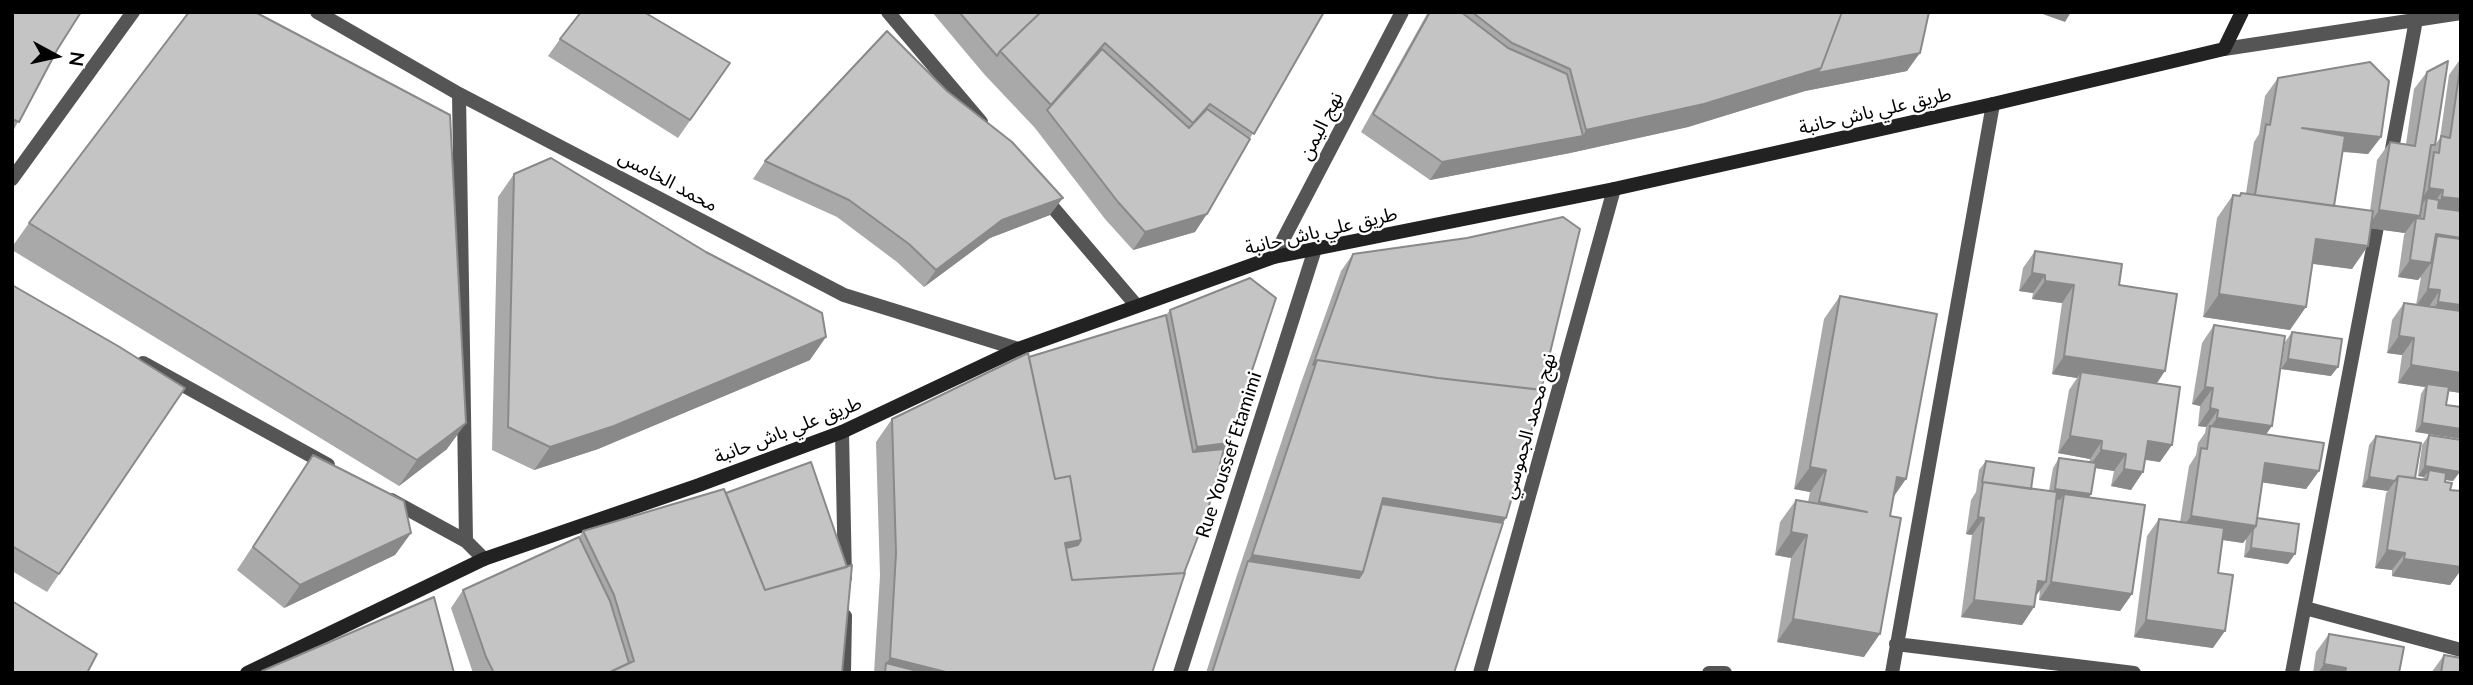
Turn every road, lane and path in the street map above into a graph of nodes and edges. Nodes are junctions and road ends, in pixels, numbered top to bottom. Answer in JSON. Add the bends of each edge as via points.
{"nodes":[{"id":1,"x":133,"y":12,"type":"edge"},
{"id":2,"x":317,"y":12,"type":"edge"},
{"id":3,"x":888,"y":12,"type":"edge"},
{"id":4,"x":1402,"y":12,"type":"edge"},
{"id":5,"x":2242,"y":12,"type":"edge"},
{"id":6,"x":2461,"y":13,"type":"edge"},
{"id":7,"x":2416,"y":20,"type":"junction"},
{"id":8,"x":2224,"y":49,"type":"junction"},
{"id":9,"x":459,"y":94,"type":"junction"},
{"id":10,"x":1993,"y":104,"type":"junction"},
{"id":11,"x":994,"y":138,"type":"edge"},
{"id":12,"x":2388,"y":171,"type":"edge"},
{"id":13,"x":12,"y":178,"type":"edge"},
{"id":14,"x":1614,"y":189,"type":"junction"},
{"id":15,"x":1038,"y":190,"type":"edge"},
{"id":16,"x":2382,"y":198,"type":"edge"},
{"id":17,"x":1315,"y":249,"type":"junction"},
{"id":18,"x":1274,"y":257,"type":"junction"},
{"id":19,"x":1136,"y":305,"type":"junction"},
{"id":20,"x":1018,"y":349,"type":"junction"},
{"id":21,"x":135,"y":358,"type":"edge"},
{"id":22,"x":842,"y":432,"type":"junction"},
{"id":23,"x":343,"y":474,"type":"edge"},
{"id":24,"x":380,"y":494,"type":"edge"},
{"id":25,"x":466,"y":541,"type":"junction"},
{"id":26,"x":484,"y":559,"type":"junction"},
{"id":27,"x":2305,"y":608,"type":"junction"},
{"id":28,"x":1896,"y":644,"type":"junction"},
{"id":29,"x":2461,"y":650,"type":"edge"},
{"id":30,"x":247,"y":673,"type":"edge"},
{"id":31,"x":844,"y":673,"type":"edge"},
{"id":32,"x":1180,"y":673,"type":"edge"},
{"id":33,"x":1480,"y":673,"type":"edge"},
{"id":34,"x":1709,"y":673,"type":"edge"},
{"id":35,"x":1725,"y":673,"type":"edge"},
{"id":36,"x":1892,"y":673,"type":"edge"},
{"id":37,"x":2134,"y":673,"type":"edge"},
{"id":38,"x":2292,"y":673,"type":"edge"}],
"edges":[{"from":1,"to":13,"type":"street"},
{"from":2,"to":9,"type":"street","name":"محمد الخامس"},
{"from":3,"to":11,"type":"street"},
{"from":4,"to":18,"type":"street","name":"نهج اليمن"},
{"from":5,"to":8,"type":"street"},
{"from":6,"to":7,"type":"street","name":"طريق علي باش حانبة"},
{"from":7,"to":8,"type":"street","name":"طريق علي باش حانبة"},
{"from":7,"to":12,"type":"street"},
{"from":8,"to":10,"type":"street","name":"طريق علي باش حانبة"},
{"from":9,"to":20,"type":"street","name":"محمد الخامس","via":[[844,295]]},
{"from":9,"to":25,"type":"street"},
{"from":10,"to":14,"type":"street","name":"طريق علي باش حانبة"},
{"from":10,"to":28,"type":"street"},
{"from":14,"to":17,"type":"street","name":"طريق علي باش حانبة"},
{"from":14,"to":33,"type":"street","name":"نهج محمد الجموسي"},
{"from":15,"to":19,"type":"street"},
{"from":16,"to":27,"type":"street"},
{"from":17,"to":18,"type":"street","name":"طريق علي باش حانبة"},
{"from":17,"to":32,"type":"street","name":"Rue Youssef Etamimi"},
{"from":18,"to":19,"type":"street","name":"طريق علي باش حانبة"},
{"from":19,"to":20,"type":"street","name":"طريق علي باش حانبة"},
{"from":20,"to":22,"type":"street","name":"طريق علي باش حانبة"},
{"from":21,"to":23,"type":"street"},
{"from":22,"to":26,"type":"street","name":"طريق علي باش حانبة"},
{"from":22,"to":31,"type":"street"},
{"from":24,"to":25,"type":"street"},
{"from":25,"to":26,"type":"street"},
{"from":26,"to":30,"type":"street","name":"طريق علي باش حانبة","via":[[428,594]]},
{"from":27,"to":29,"type":"street"},
{"from":27,"to":38,"type":"street"},
{"from":28,"to":36,"type":"street"},
{"from":28,"to":37,"type":"street"},
{"from":34,"to":35,"type":"street"}]}
